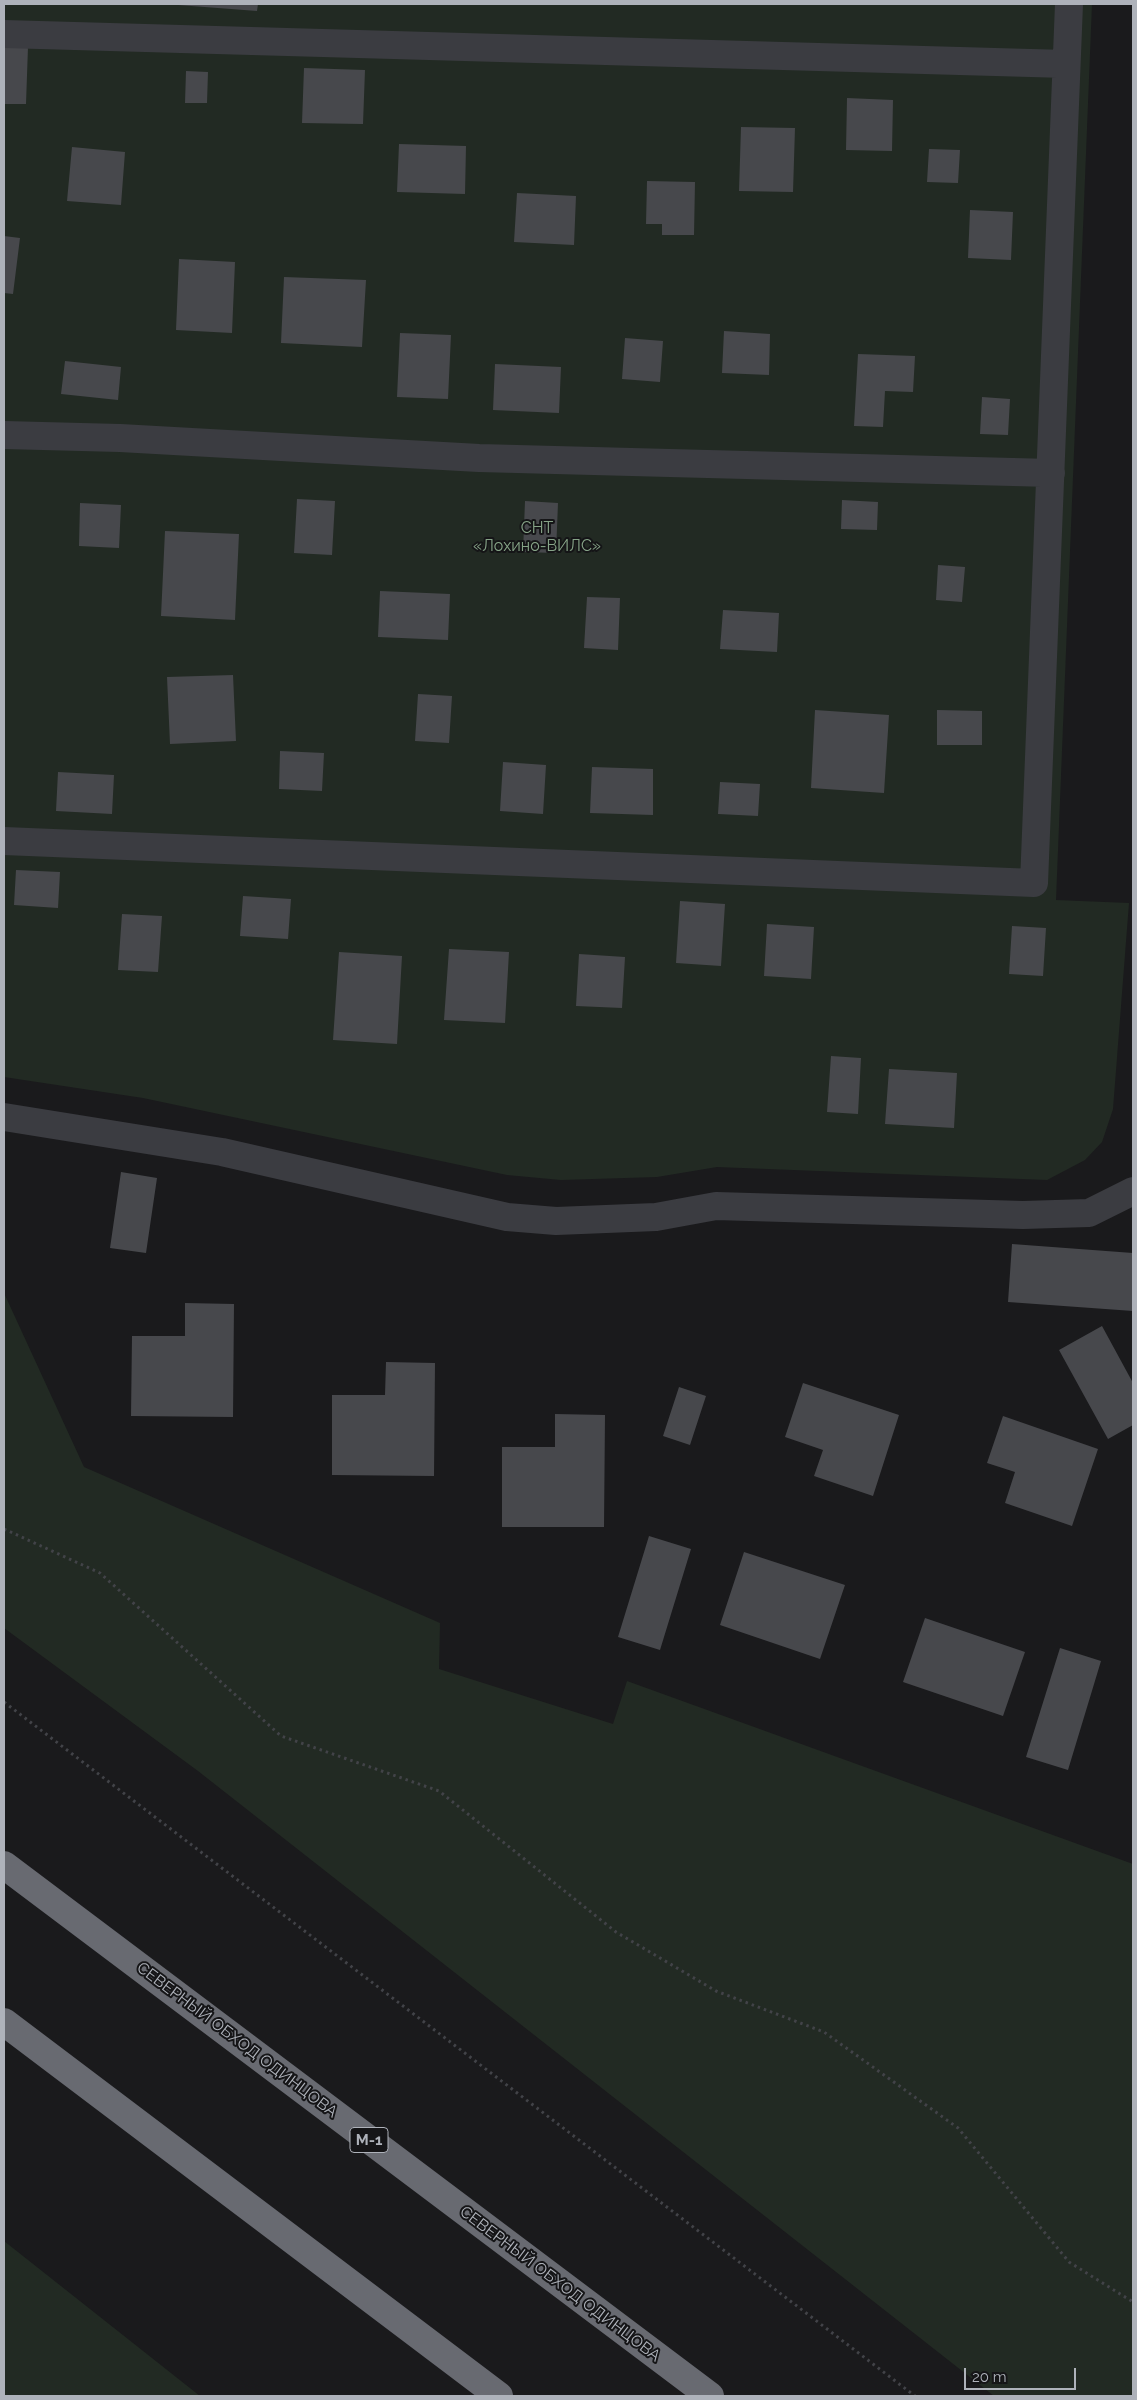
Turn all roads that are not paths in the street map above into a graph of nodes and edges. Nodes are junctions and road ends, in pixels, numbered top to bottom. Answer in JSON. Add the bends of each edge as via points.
{"nodes":[{"id":1,"x":1068,"y":4,"type":"edge"},
{"id":2,"x":4,"y":34,"type":"edge"},
{"id":3,"x":1066,"y":64,"type":"junction"},
{"id":4,"x":4,"y":435,"type":"edge"},
{"id":5,"x":1051,"y":473,"type":"junction"},
{"id":6,"x":4,"y":841,"type":"edge"},
{"id":7,"x":4,"y":1117,"type":"edge"},
{"id":8,"x":1133,"y":1191,"type":"edge"},
{"id":9,"x":4,"y":1865,"type":"edge"},
{"id":10,"x":4,"y":2022,"type":"edge"},
{"id":11,"x":499,"y":2396,"type":"edge"},
{"id":12,"x":710,"y":2396,"type":"edge"}],
"edges":[{"from":1,"to":3,"type":"street"},
{"from":2,"to":3,"type":"street"},
{"from":3,"to":5,"type":"street"},
{"from":4,"to":5,"type":"street","via":[[120,438],[479,458]]},
{"from":5,"to":6,"type":"street","via":[[1034,883]]},
{"from":7,"to":8,"type":"street","via":[[222,1152],[508,1217],[556,1221],[656,1217],[716,1206],[1023,1216],[1089,1213]]},
{"from":9,"to":12,"type":"highway","name":"СЕВЕРНЫЙ ОБХОД ОДИНЦОВА","number":"М-1"},
{"from":10,"to":11,"type":"highway"}]}
